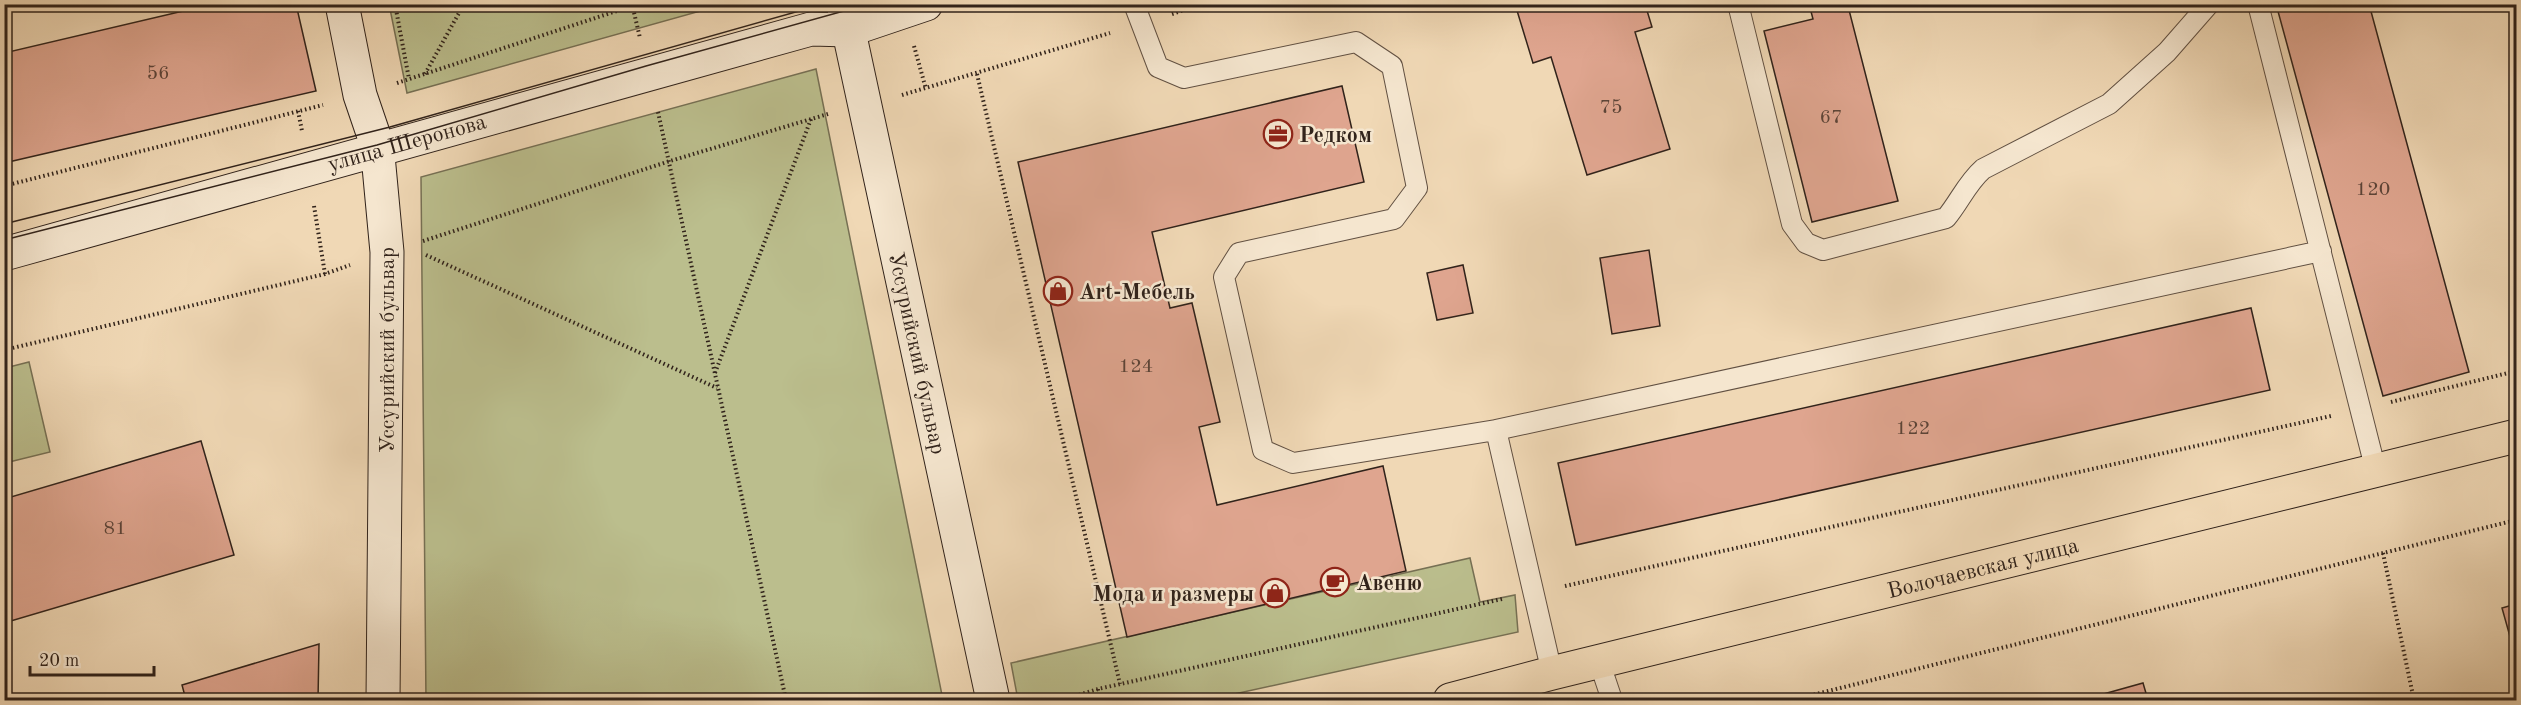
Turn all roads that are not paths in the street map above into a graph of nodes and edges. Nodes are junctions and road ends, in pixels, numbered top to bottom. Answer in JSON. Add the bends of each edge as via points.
{"nodes":[{"id":1,"x":342,"y":4,"type":"edge"},
{"id":2,"x":926,"y":4,"type":"edge"},
{"id":3,"x":1134,"y":4,"type":"edge"},
{"id":4,"x":1738,"y":4,"type":"edge"},
{"id":5,"x":2209,"y":4,"type":"edge"},
{"id":6,"x":2258,"y":4,"type":"edge"},
{"id":7,"x":845,"y":11,"type":"edge"},
{"id":8,"x":378,"y":149,"type":"junction"},
{"id":9,"x":2321,"y":251,"type":"junction"},
{"id":10,"x":4,"y":254,"type":"edge"},
{"id":11,"x":1497,"y":430,"type":"junction"},
{"id":12,"x":2517,"y":436,"type":"edge"},
{"id":13,"x":2376,"y":471,"type":"junction"},
{"id":14,"x":1599,"y":661,"type":"junction"},
{"id":15,"x":1552,"y":673,"type":"junction"},
{"id":16,"x":383,"y":700,"type":"edge"},
{"id":17,"x":993,"y":700,"type":"edge"},
{"id":18,"x":1450,"y":700,"type":"edge"},
{"id":19,"x":1612,"y":700,"type":"edge"}],
"edges":[{"from":1,"to":8,"type":"street","name":"Уссурийский бульвар","via":[[360,95]]},
{"from":2,"to":7,"type":"street","name":"улица Шеронова"},
{"from":3,"to":11,"type":"lane","via":[[1158,67],[1184,78],[1356,42],[1392,66],[1417,188],[1394,219],[1239,253],[1224,277],[1263,450],[1293,463]]},
{"from":4,"to":5,"type":"lane","via":[[1792,224],[1806,243],[1823,250],[1946,218],[1971,179],[1983,169],[2109,104],[2167,52]]},
{"from":6,"to":9,"type":"lane"},
{"from":7,"to":8,"type":"street","name":"улица Шеронова","via":[[811,29]]},
{"from":7,"to":17,"type":"street","name":"Уссурийский бульвар"},
{"from":8,"to":10,"type":"street","name":"улица Шеронова"},
{"from":8,"to":16,"type":"street","name":"Уссурийский бульвар","via":[[398,249]]},
{"from":9,"to":11,"type":"lane"},
{"from":9,"to":13,"type":"lane"},
{"from":11,"to":15,"type":"lane"},
{"from":12,"to":13,"type":"main road","name":"Волочаевская улица"},
{"from":13,"to":14,"type":"main road","name":"Волочаевская улица"},
{"from":14,"to":15,"type":"main road","name":"Волочаевская улица"},
{"from":14,"to":19,"type":"lane"},
{"from":15,"to":18,"type":"main road","name":"Волочаевская улица"}]}
